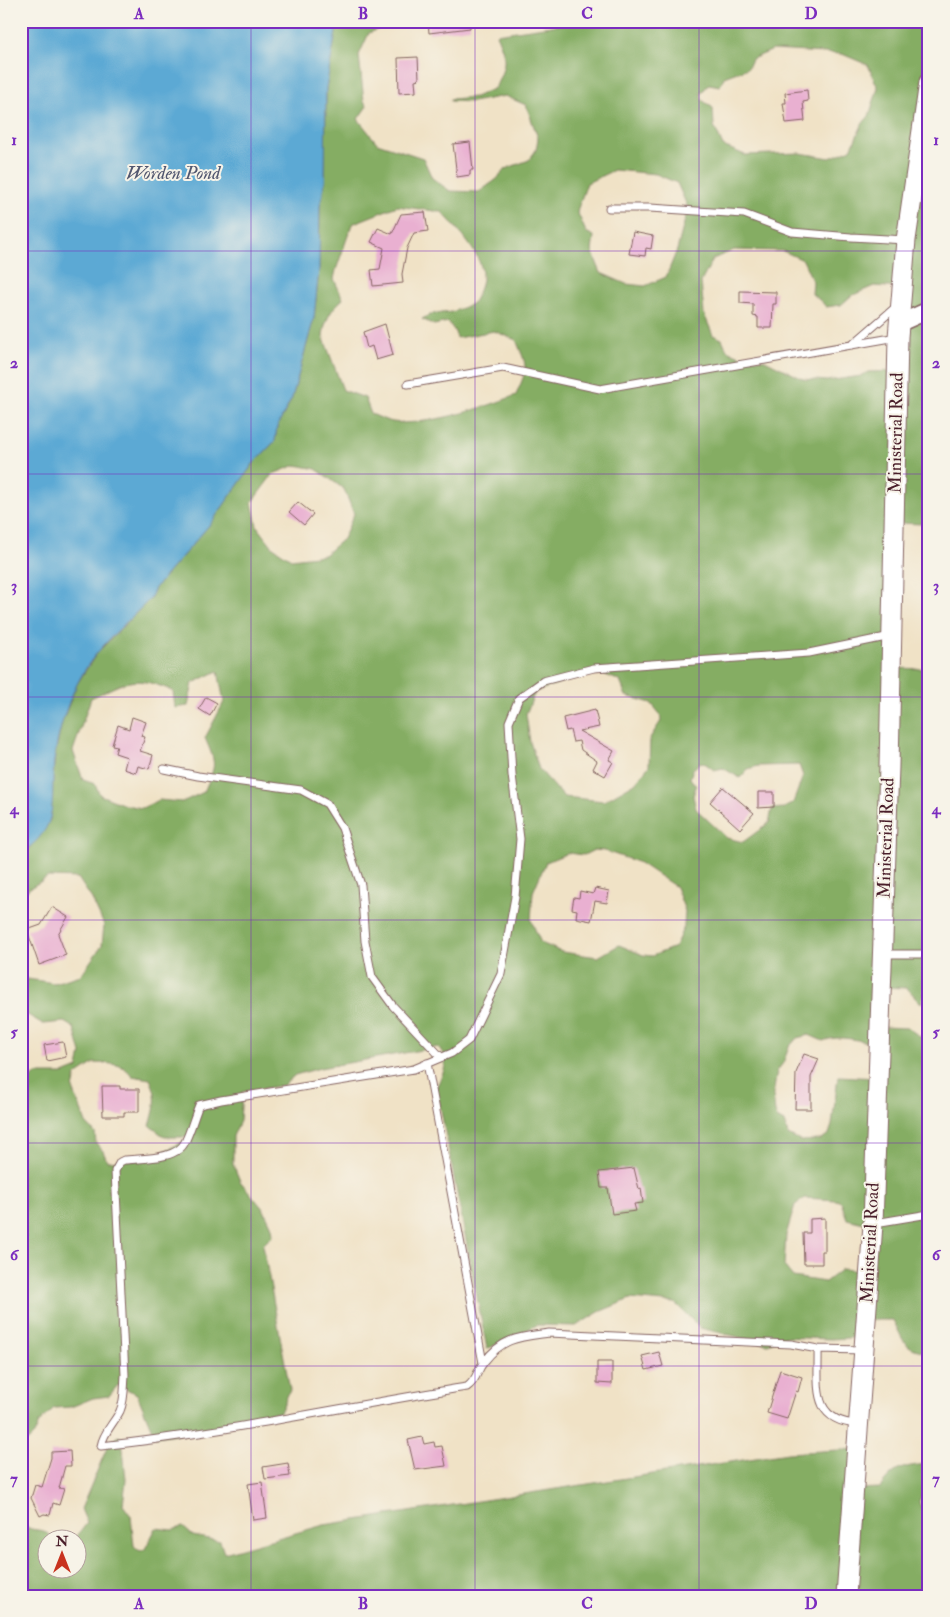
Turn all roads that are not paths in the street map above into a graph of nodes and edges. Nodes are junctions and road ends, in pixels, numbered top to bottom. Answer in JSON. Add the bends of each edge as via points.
{"nodes":[{"id":1,"x":929,"y":82,"type":"edge"},
{"id":2,"x":609,"y":208,"type":"dead end"},
{"id":3,"x":906,"y":240,"type":"junction"},
{"id":4,"x":901,"y":302,"type":"junction"},
{"id":5,"x":929,"y":310,"type":"edge"},
{"id":6,"x":899,"y":330,"type":"junction"},
{"id":7,"x":852,"y":345,"type":"junction"},
{"id":8,"x":408,"y":384,"type":"dead end"},
{"id":9,"x":891,"y":636,"type":"junction"},
{"id":10,"x":164,"y":769,"type":"dead end"},
{"id":11,"x":882,"y":954,"type":"junction"},
{"id":12,"x":929,"y":954,"type":"edge"},
{"id":13,"x":442,"y":1057,"type":"junction"},
{"id":14,"x":427,"y":1063,"type":"junction"},
{"id":15,"x":929,"y":1214,"type":"edge"},
{"id":16,"x":873,"y":1224,"type":"junction"},
{"id":17,"x":818,"y":1350,"type":"junction"},
{"id":18,"x":863,"y":1350,"type":"junction"},
{"id":19,"x":483,"y":1363,"type":"junction"},
{"id":20,"x":858,"y":1424,"type":"junction"},
{"id":21,"x":846,"y":1596,"type":"edge"}],
"edges":[{"from":1,"to":3,"type":"main road","name":"Ministerial Road"},
{"from":2,"to":3,"type":"lane","via":[[744,214],[792,232]]},
{"from":3,"to":4,"type":"main road","name":"Ministerial Road"},
{"from":4,"to":6,"type":"main road","name":"Ministerial Road"},
{"from":4,"to":7,"type":"lane"},
{"from":5,"to":6,"type":"street"},
{"from":6,"to":7,"type":"lane"},
{"from":6,"to":9,"type":"main road","name":"Ministerial Road"},
{"from":7,"to":8,"type":"lane","via":[[600,389],[504,368]]},
{"from":9,"to":11,"type":"main road","name":"Ministerial Road"},
{"from":9,"to":13,"type":"lane","via":[[809,652],[594,668],[543,681],[519,698],[509,722],[520,839],[515,898],[501,974],[469,1040]]},
{"from":10,"to":13,"type":"lane","via":[[301,790],[327,804],[342,828],[361,885],[365,941],[372,977],[393,1006]]},
{"from":11,"to":12,"type":"lane"},
{"from":11,"to":16,"type":"main road","name":"Ministerial Road"},
{"from":13,"to":14,"type":"lane"},
{"from":14,"to":19,"type":"lane"},
{"from":14,"to":19,"type":"lane","via":[[414,1069],[200,1105],[180,1150],[172,1155],[120,1162],[116,1171],[124,1397],[101,1446],[258,1424],[467,1386],[474,1382]]},
{"from":15,"to":16,"type":"lane"},
{"from":16,"to":18,"type":"main road","name":"Ministerial Road"},
{"from":17,"to":18,"type":"lane"},
{"from":17,"to":19,"type":"lane","via":[[791,1344],[549,1333],[500,1344]]},
{"from":17,"to":20,"type":"lane","via":[[819,1395],[823,1408],[832,1419]]},
{"from":18,"to":20,"type":"main road","name":"Ministerial Road"},
{"from":20,"to":21,"type":"main road","name":"Ministerial Road"}]}
